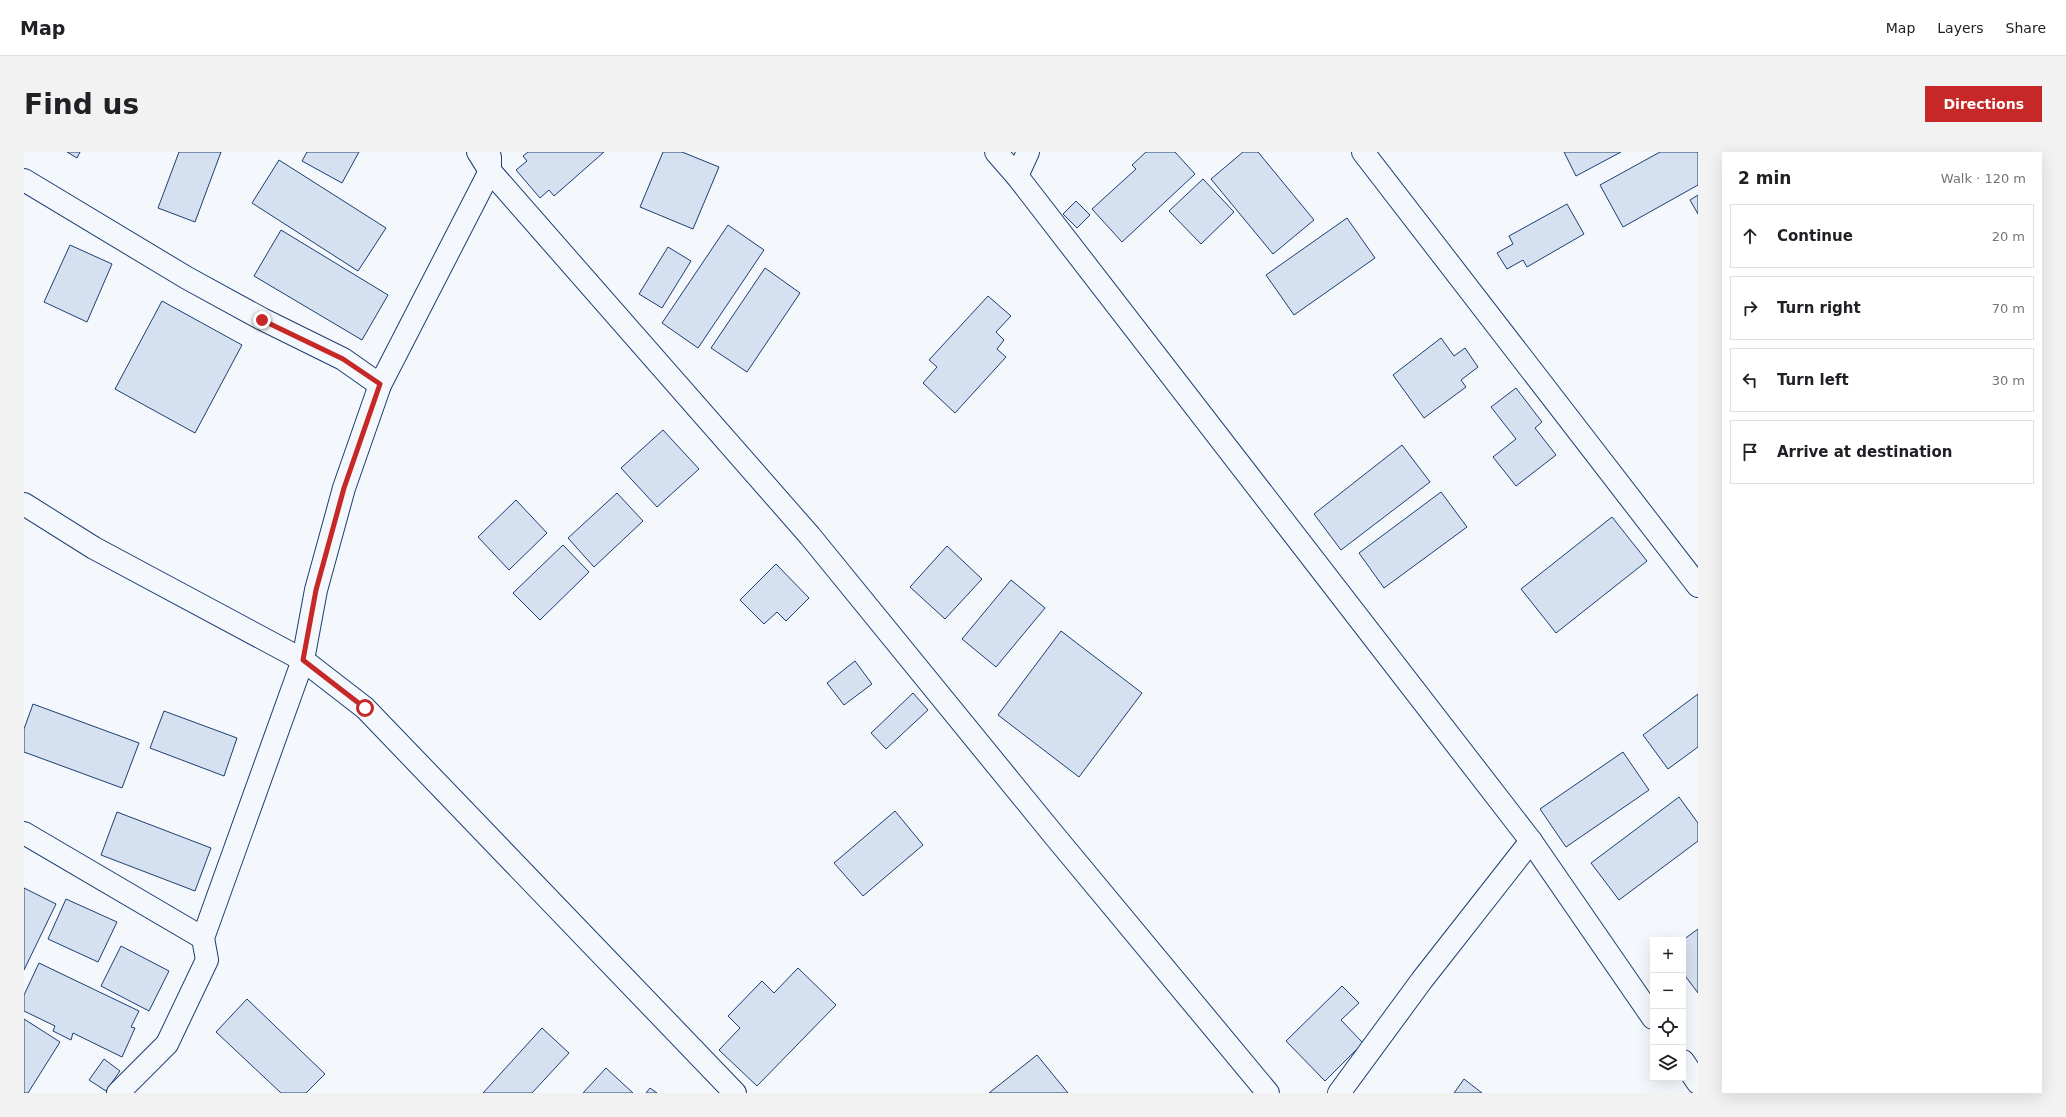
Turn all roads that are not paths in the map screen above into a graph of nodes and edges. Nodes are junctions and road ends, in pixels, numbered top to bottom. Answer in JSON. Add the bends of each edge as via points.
{"nodes":[{"id":1,"x":478,"y":152,"type":"edge"},
{"id":2,"x":996,"y":152,"type":"edge"},
{"id":3,"x":1028,"y":152,"type":"edge"},
{"id":4,"x":1363,"y":152,"type":"edge"},
{"id":5,"x":490,"y":161,"type":"edge"},
{"id":6,"x":1017,"y":176,"type":"junction"},
{"id":7,"x":24,"y":180,"type":"edge"},
{"id":8,"x":380,"y":384,"type":"junction"},
{"id":9,"x":24,"y":504,"type":"edge"},
{"id":10,"x":1698,"y":586,"type":"edge"},
{"id":11,"x":303,"y":660,"type":"junction"},
{"id":12,"x":24,"y":833,"type":"edge"},
{"id":13,"x":1531,"y":841,"type":"junction"},
{"id":14,"x":203,"y":938,"type":"junction"},
{"id":15,"x":1650,"y":1014,"type":"edge"},
{"id":16,"x":1686,"y":1066,"type":"edge"},
{"id":17,"x":1698,"y":1083,"type":"edge"},
{"id":18,"x":118,"y":1093,"type":"edge"},
{"id":19,"x":735,"y":1093,"type":"edge"},
{"id":20,"x":1268,"y":1093,"type":"edge"},
{"id":21,"x":1339,"y":1093,"type":"edge"}],
"edges":[{"from":1,"to":5,"type":"street"},
{"from":2,"to":6,"type":"street"},
{"from":3,"to":6,"type":"street"},
{"from":4,"to":10,"type":"street"},
{"from":5,"to":8,"type":"street"},
{"from":5,"to":20,"type":"street","via":[[810,536]]},
{"from":6,"to":13,"type":"street"},
{"from":7,"to":8,"type":"street","via":[[187,278],[262,320],[343,359]]},
{"from":8,"to":11,"type":"street","via":[[344,488],[316,590]]},
{"from":9,"to":11,"type":"street","via":[[94,548]]},
{"from":11,"to":14,"type":"street"},
{"from":11,"to":19,"type":"street","via":[[365,708]]},
{"from":12,"to":14,"type":"street"},
{"from":13,"to":15,"type":"street"},
{"from":13,"to":21,"type":"street","via":[[1422,980]]},
{"from":14,"to":18,"type":"street","via":[[207,960],[167,1044]]},
{"from":16,"to":17,"type":"street"}]}
